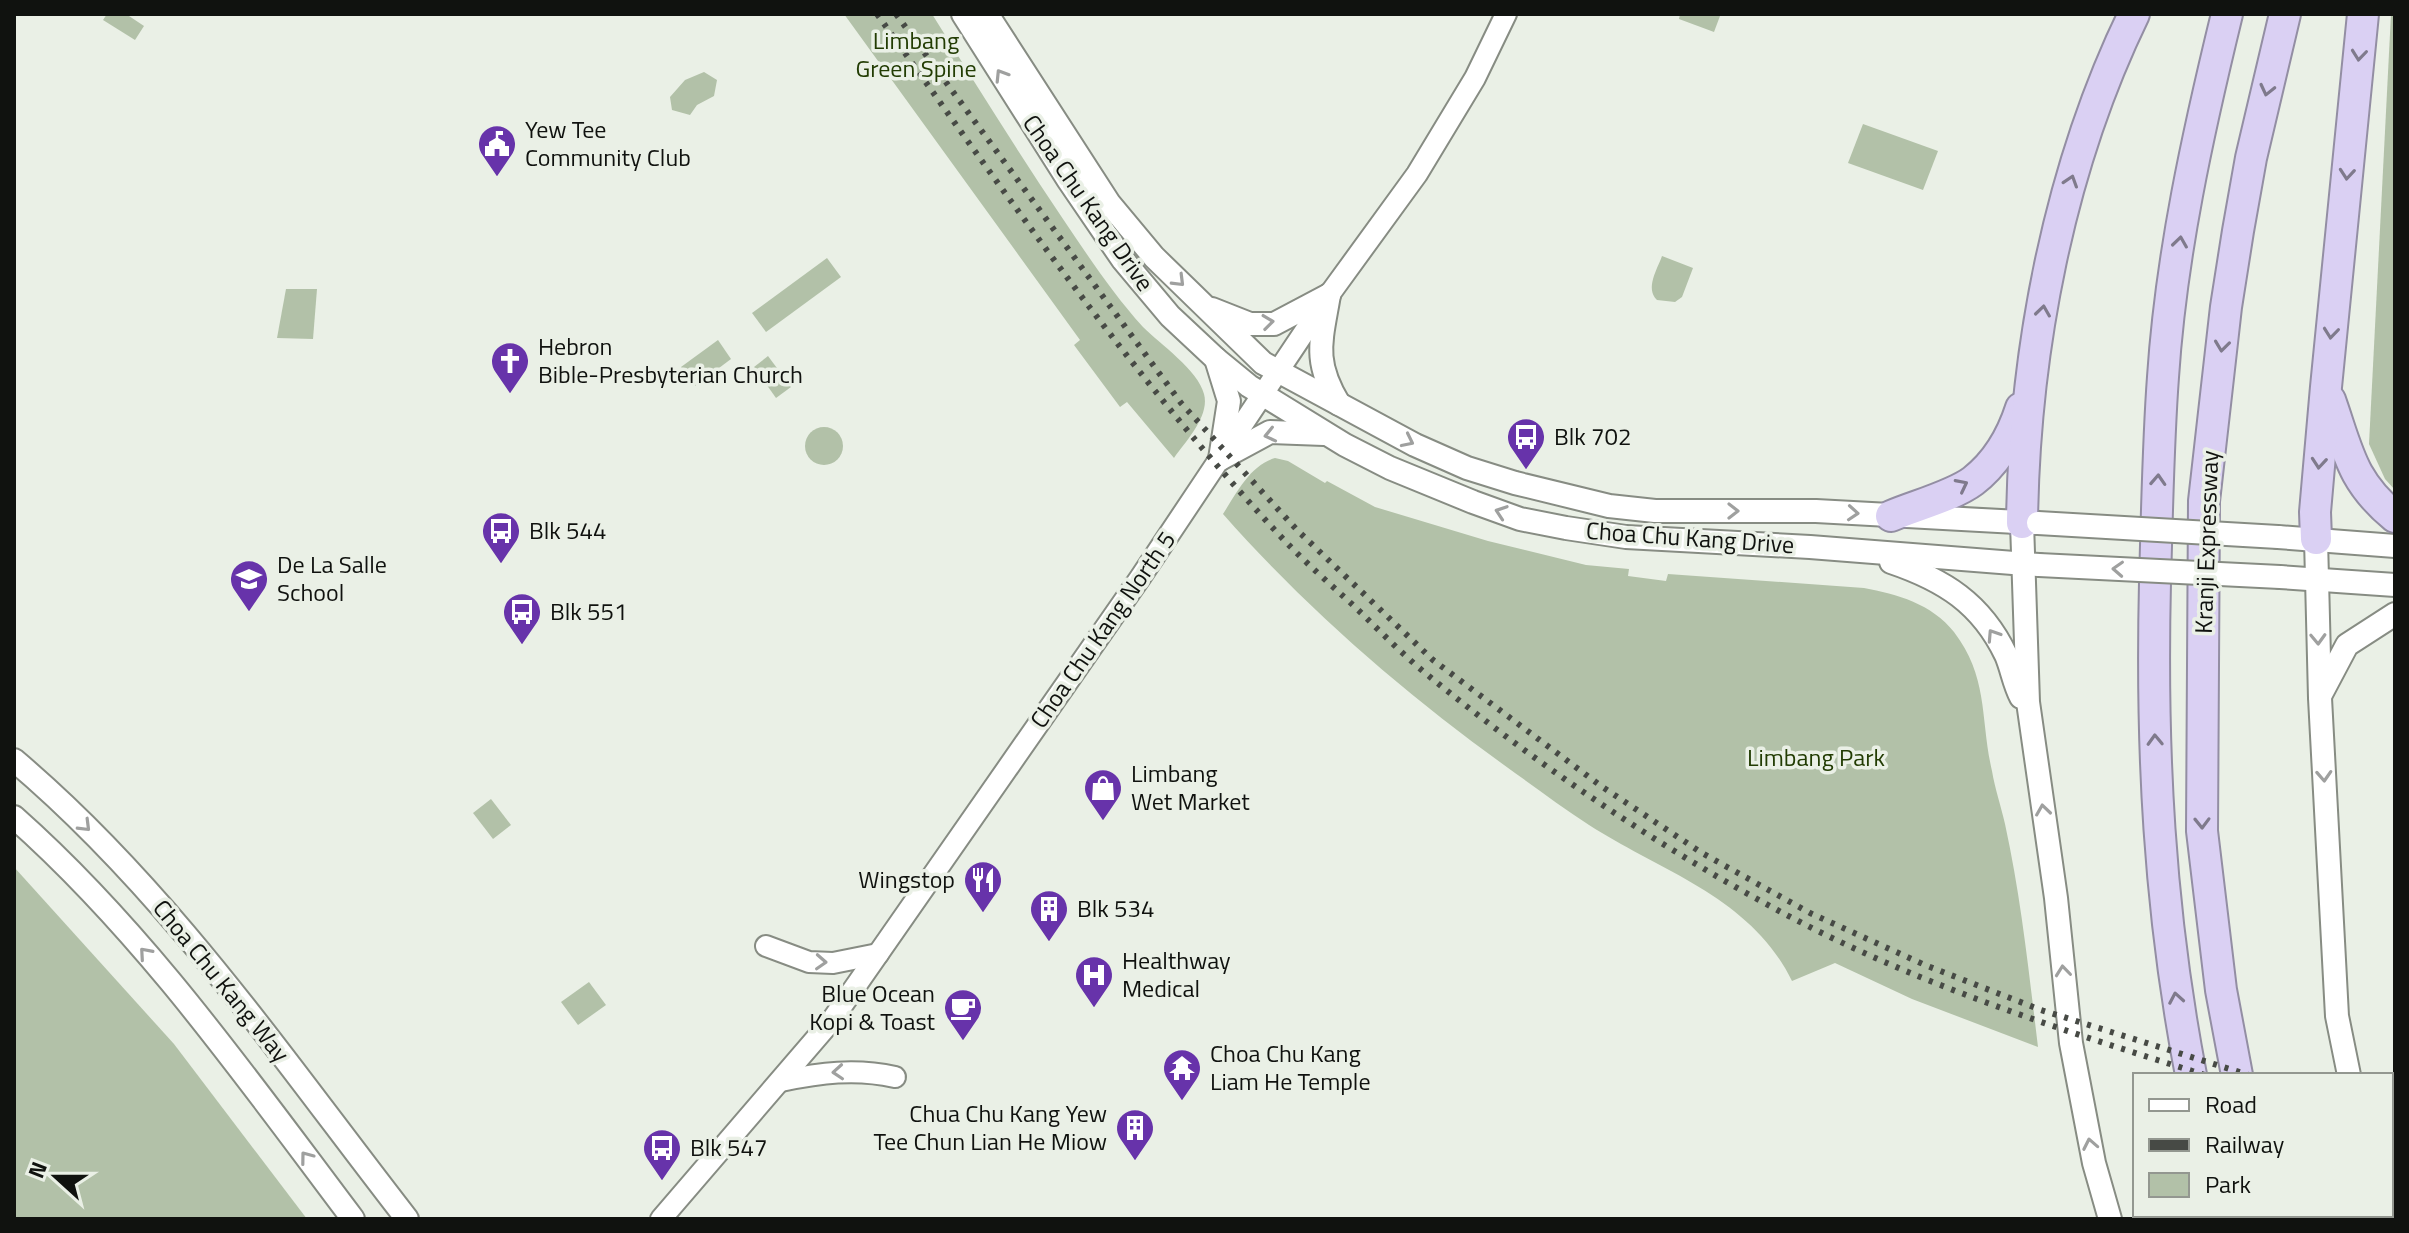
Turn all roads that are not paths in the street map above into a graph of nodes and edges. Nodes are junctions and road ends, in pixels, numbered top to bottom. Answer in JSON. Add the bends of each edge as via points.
{"nodes":[{"id":1,"x":963,"y":14,"type":"edge"},
{"id":2,"x":987,"y":14,"type":"edge"},
{"id":3,"x":1506,"y":14,"type":"edge"},
{"id":4,"x":2134,"y":14,"type":"edge"},
{"id":5,"x":2227,"y":14,"type":"edge"},
{"id":6,"x":2285,"y":14,"type":"edge"},
{"id":7,"x":2363,"y":14,"type":"edge"},
{"id":8,"x":1329,"y":295,"type":"junction"},
{"id":9,"x":1203,"y":305,"type":"junction"},
{"id":10,"x":1216,"y":359,"type":"junction"},
{"id":11,"x":2035,"y":366,"type":"junction"},
{"id":12,"x":1278,"y":371,"type":"junction"},
{"id":13,"x":2326,"y":387,"type":"junction"},
{"id":14,"x":1263,"y":393,"type":"junction"},
{"id":15,"x":1339,"y":405,"type":"junction"},
{"id":16,"x":1325,"y":434,"type":"junction"},
{"id":17,"x":1220,"y":459,"type":"junction"},
{"id":18,"x":1891,"y":516,"type":"junction"},
{"id":19,"x":2395,"y":517,"type":"edge"},
{"id":20,"x":2030,"y":523,"type":"junction"},
{"id":21,"x":2316,"y":539,"type":"junction"},
{"id":22,"x":2395,"y":546,"type":"edge"},
{"id":23,"x":1855,"y":551,"type":"junction"},
{"id":24,"x":2030,"y":564,"type":"junction"},
{"id":25,"x":2316,"y":579,"type":"junction"},
{"id":26,"x":2395,"y":585,"type":"edge"},
{"id":27,"x":2395,"y":614,"type":"edge"},
{"id":28,"x":2320,"y":698,"type":"junction"},
{"id":29,"x":2028,"y":702,"type":"junction"},
{"id":30,"x":14,"y":760,"type":"edge"},
{"id":31,"x":14,"y":817,"type":"edge"},
{"id":32,"x":766,"y":946,"type":"dead end"},
{"id":33,"x":878,"y":954,"type":"junction"},
{"id":34,"x":2191,"y":1073,"type":"edge"},
{"id":35,"x":2237,"y":1073,"type":"edge"},
{"id":36,"x":2349,"y":1073,"type":"edge"},
{"id":37,"x":895,"y":1077,"type":"dead end"},
{"id":38,"x":781,"y":1081,"type":"junction"},
{"id":39,"x":353,"y":1219,"type":"edge"},
{"id":40,"x":407,"y":1219,"type":"edge"},
{"id":41,"x":661,"y":1219,"type":"edge"},
{"id":42,"x":2110,"y":1219,"type":"edge"}],
"edges":[{"from":10,"to":1,"type":"main road","name":"Choa Chu Kang Drive","one_way":true,"via":[[1170,316],[1123,260]]},
{"from":2,"to":9,"type":"main road","name":"Choa Chu Kang Drive","one_way":true,"via":[[1109,203]]},
{"from":3,"to":8,"type":"street","name":"Choa Chu Kang North 5","via":[[1431,150]]},
{"from":11,"to":4,"type":"highway","one_way":true,"via":[[2063,203]]},
{"from":34,"to":5,"type":"highway","name":"Kranji Expressway","one_way":true,"via":[[2174,990],[2158,838],[2153,687],[2157,498],[2163,375],[2183,223]]},
{"from":6,"to":35,"type":"highway","name":"Kranji Expressway","one_way":true,"via":[[2238,231],[2204,501],[2202,831]]},
{"from":7,"to":13,"type":"highway","one_way":true},
{"from":9,"to":8,"type":"main road","one_way":true,"via":[[1250,324],[1274,324]]},
{"from":8,"to":12,"type":"street","name":"Choa Chu Kang North 5"},
{"from":8,"to":15,"type":"main road","via":[[1321,366]]},
{"from":9,"to":12,"type":"main road","name":"Choa Chu Kang Drive"},
{"from":10,"to":14,"type":"main road","name":"Choa Chu Kang Drive"},
{"from":10,"to":17,"type":"main road","via":[[1229,401]]},
{"from":18,"to":11,"type":"highway","one_way":true,"via":[[1972,482],[2015,427]]},
{"from":11,"to":20,"type":"highway","via":[[2027,427]]},
{"from":12,"to":14,"type":"street","name":"Choa Chu Kang North 5"},
{"from":12,"to":15,"type":"main road","name":"Choa Chu Kang Drive"},
{"from":13,"to":19,"type":"highway","via":[[2354,472]]},
{"from":13,"to":21,"type":"highway","one_way":true},
{"from":14,"to":16,"type":"main road","name":"Choa Chu Kang Drive"},
{"from":14,"to":17,"type":"street","name":"Choa Chu Kang North 5"},
{"from":15,"to":18,"type":"main road","name":"Choa Chu Kang Drive","one_way":true,"via":[[1467,468],[1609,506]]},
{"from":16,"to":17,"type":"main road","one_way":true,"via":[[1270,432]]},
{"from":23,"to":16,"type":"main road","name":"Choa Chu Kang Drive","one_way":true,"via":[[1626,537],[1520,519],[1390,468]]},
{"from":17,"to":33,"type":"street","name":"Choa Chu Kang North 5"},
{"from":18,"to":20,"type":"main road","name":"Choa Chu Kang Drive"},
{"from":20,"to":21,"type":"main road","name":"Choa Chu Kang Drive","bridge":true},
{"from":20,"to":24,"type":"main road"},
{"from":21,"to":22,"type":"main road","name":"Choa Chu Kang Drive"},
{"from":21,"to":25,"type":"main road"},
{"from":23,"to":24,"type":"main road","name":"Choa Chu Kang Drive"},
{"from":29,"to":23,"type":"main road","one_way":true,"via":[[2019,696],[1996,639],[1968,603],[1922,572]]},
{"from":25,"to":24,"type":"main road","name":"Choa Chu Kang Drive","one_way":true,"bridge":true},
{"from":24,"to":29,"type":"main road"},
{"from":25,"to":26,"type":"main road","name":"Choa Chu Kang Drive"},
{"from":25,"to":28,"type":"main road","one_way":true},
{"from":27,"to":28,"type":"main road","via":[[2347,645]]},
{"from":28,"to":36,"type":"main road","one_way":true,"via":[[2337,1016]]},
{"from":42,"to":29,"type":"main road","one_way":true,"via":[[2071,1043]]},
{"from":30,"to":40,"type":"main road","name":"Choa Chu Kang Way","one_way":true,"via":[[146,890],[276,1047]]},
{"from":39,"to":31,"type":"main road","name":"Choa Chu Kang Way","one_way":true,"via":[[164,976]]},
{"from":32,"to":33,"type":"street","one_way":true,"via":[[809,962]]},
{"from":33,"to":38,"type":"street","name":"Choa Chu Kang North 5"},
{"from":37,"to":38,"type":"street","one_way":true,"via":[[836,1071]]},
{"from":38,"to":41,"type":"street","name":"Choa Chu Kang North 5"}]}
